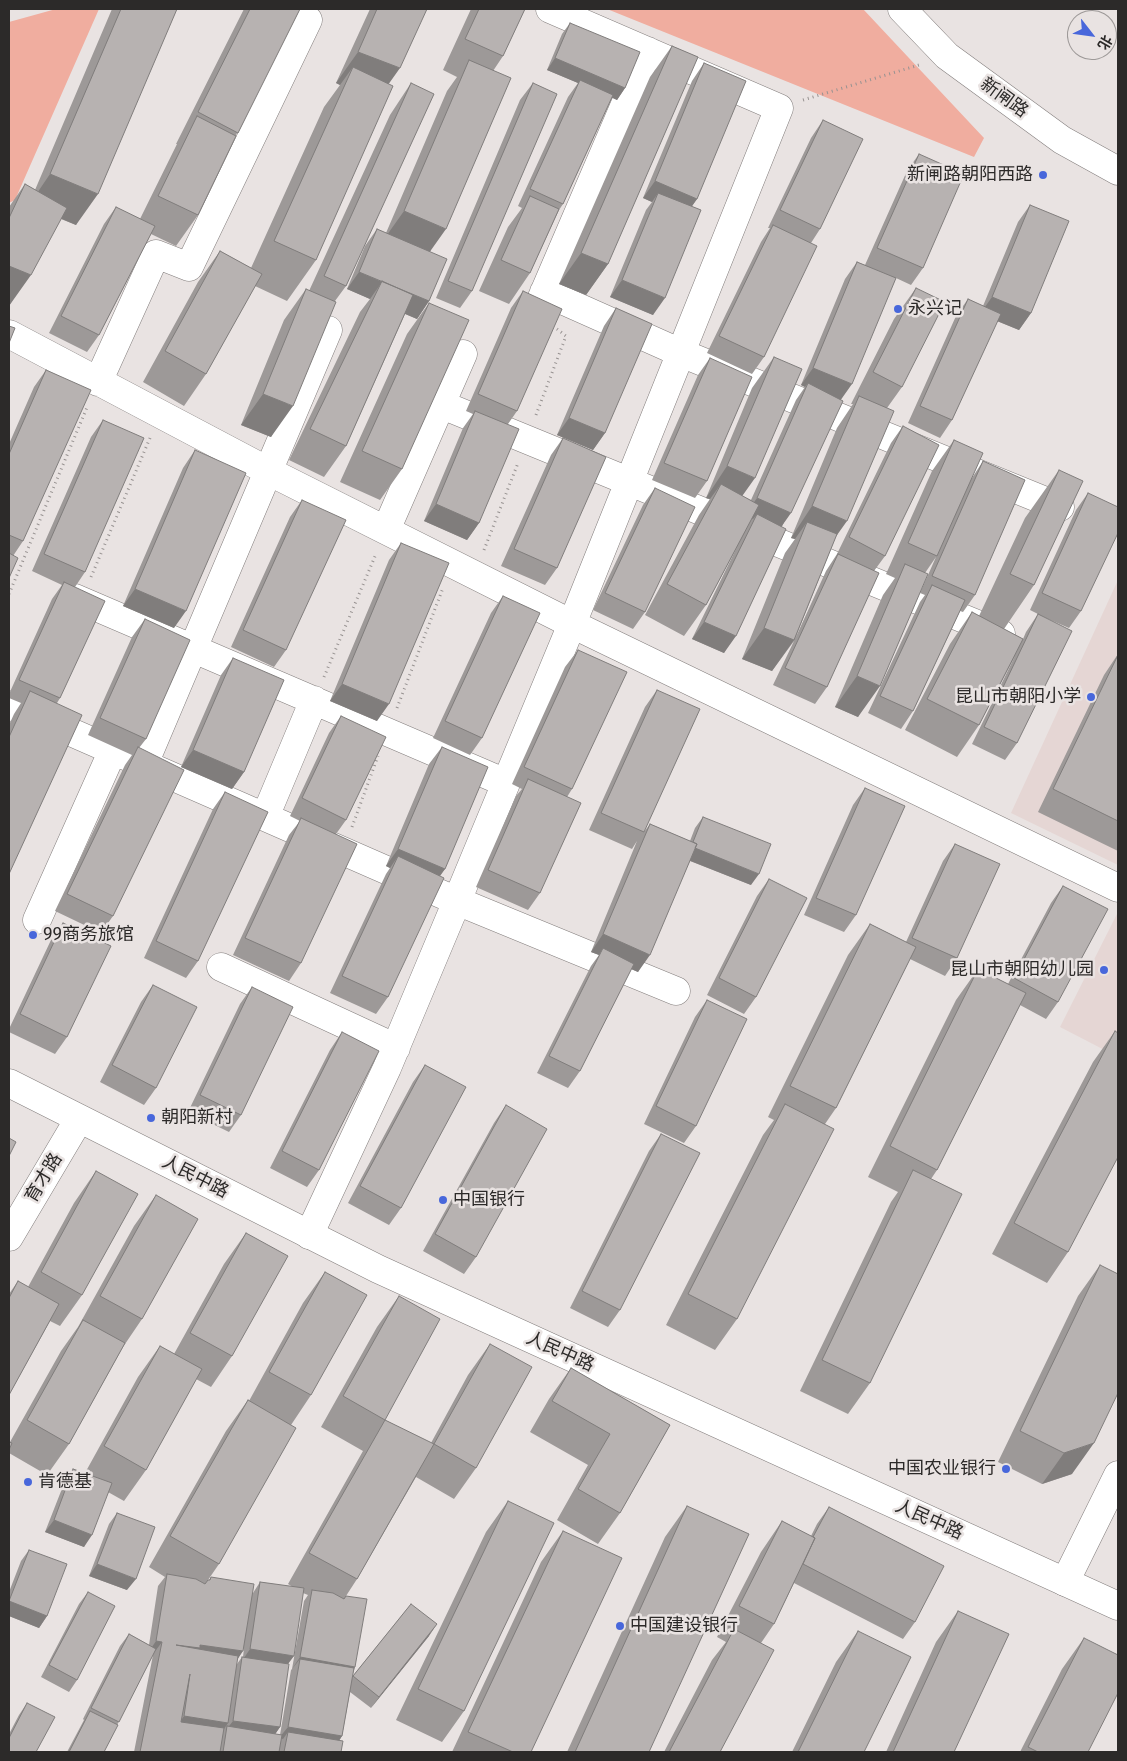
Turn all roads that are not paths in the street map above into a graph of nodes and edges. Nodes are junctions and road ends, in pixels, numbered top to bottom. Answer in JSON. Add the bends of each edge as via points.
{"nodes":[{"id":1,"x":550,"y":9,"type":"edge"},
{"id":2,"x":902,"y":9,"type":"edge"},
{"id":3,"x":308,"y":20,"type":"dead end"},
{"id":4,"x":648,"y":51,"type":"junction"},
{"id":5,"x":1118,"y":171,"type":"edge"},
{"id":6,"x":328,"y":330,"type":"edge"},
{"id":7,"x":9,"y":334,"type":"edge"},
{"id":8,"x":681,"y":353,"type":"junction"},
{"id":9,"x":463,"y":354,"type":"edge"},
{"id":10,"x":98,"y":382,"type":"junction"},
{"id":11,"x":440,"y":404,"type":"junction"},
{"id":12,"x":268,"y":471,"type":"junction"},
{"id":13,"x":630,"y":481,"type":"junction"},
{"id":14,"x":1060,"y":507,"type":"edge"},
{"id":15,"x":386,"y":530,"type":"junction"},
{"id":16,"x":78,"y":599,"type":"edge"},
{"id":17,"x":572,"y":624,"type":"junction"},
{"id":18,"x":1016,"y":640,"type":"edge"},
{"id":19,"x":192,"y":648,"type":"junction"},
{"id":20,"x":314,"y":700,"type":"junction"},
{"id":21,"x":9,"y":705,"type":"edge"},
{"id":22,"x":113,"y":750,"type":"junction"},
{"id":23,"x":144,"y":764,"type":"junction"},
{"id":24,"x":506,"y":783,"type":"junction"},
{"id":25,"x":265,"y":817,"type":"junction"},
{"id":26,"x":1118,"y":888,"type":"edge"},
{"id":27,"x":457,"y":901,"type":"junction"},
{"id":28,"x":37,"y":920,"type":"dead end"},
{"id":29,"x":221,"y":967,"type":"dead end"},
{"id":30,"x":676,"y":991,"type":"dead end"},
{"id":31,"x":396,"y":1048,"type":"junction"},
{"id":32,"x":9,"y":1083,"type":"edge"},
{"id":33,"x":79,"y":1119,"type":"junction"},
{"id":34,"x":309,"y":1235,"type":"junction"},
{"id":35,"x":9,"y":1237,"type":"edge"},
{"id":36,"x":1118,"y":1475,"type":"edge"},
{"id":37,"x":1065,"y":1582,"type":"junction"},
{"id":38,"x":1118,"y":1606,"type":"edge"}],
"edges":[{"from":1,"to":4,"type":"street"},
{"from":2,"to":5,"type":"street","name":"新闸路","via":[[947,56],[1062,140]]},
{"from":3,"to":10,"type":"street","via":[[189,267],[156,254]]},
{"from":4,"to":8,"type":"street","via":[[779,108]]},
{"from":4,"to":8,"type":"street","via":[[539,303]]},
{"from":6,"to":12,"type":"street"},
{"from":7,"to":10,"type":"street"},
{"from":8,"to":13,"type":"street"},
{"from":8,"to":14,"type":"street"},
{"from":9,"to":11,"type":"street"},
{"from":10,"to":12,"type":"street"},
{"from":11,"to":13,"type":"street"},
{"from":11,"to":15,"type":"street"},
{"from":12,"to":15,"type":"street"},
{"from":12,"to":19,"type":"street"},
{"from":13,"to":17,"type":"street"},
{"from":13,"to":18,"type":"street"},
{"from":15,"to":17,"type":"street"},
{"from":16,"to":19,"type":"street"},
{"from":17,"to":24,"type":"street"},
{"from":17,"to":26,"type":"street"},
{"from":19,"to":20,"type":"street"},
{"from":19,"to":23,"type":"street"},
{"from":20,"to":24,"type":"street"},
{"from":20,"to":25,"type":"street"},
{"from":21,"to":22,"type":"street"},
{"from":22,"to":23,"type":"street"},
{"from":22,"to":28,"type":"street"},
{"from":23,"to":25,"type":"street"},
{"from":24,"to":27,"type":"street"},
{"from":25,"to":27,"type":"street"},
{"from":27,"to":30,"type":"street"},
{"from":27,"to":31,"type":"street"},
{"from":29,"to":31,"type":"street"},
{"from":31,"to":34,"type":"street"},
{"from":32,"to":33,"type":"street","name":"人民中路"},
{"from":33,"to":34,"type":"street","name":"人民中路"},
{"from":33,"to":35,"type":"street","name":"育才路"},
{"from":34,"to":37,"type":"street","name":"人民中路"},
{"from":36,"to":37,"type":"street"},
{"from":37,"to":38,"type":"street","name":"人民中路"}]}
